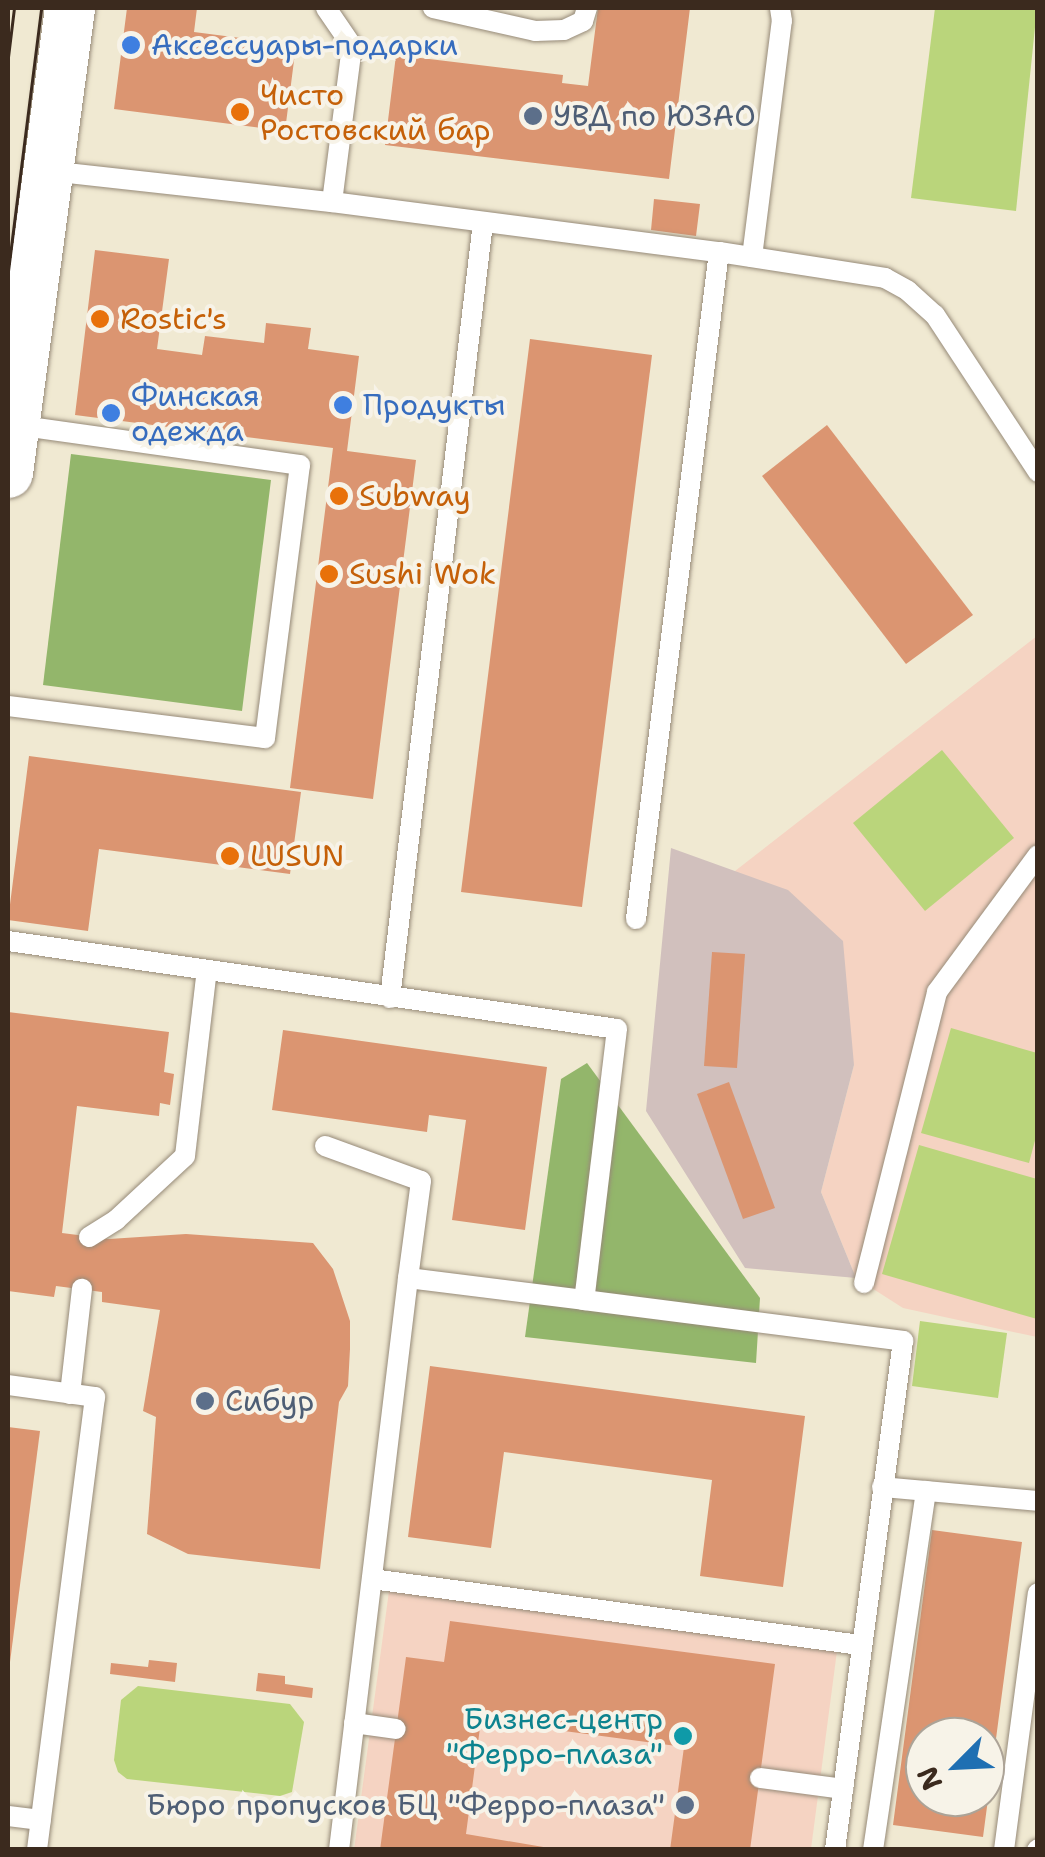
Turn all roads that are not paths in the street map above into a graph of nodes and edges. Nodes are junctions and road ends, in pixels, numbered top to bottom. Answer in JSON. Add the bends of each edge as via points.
{"nodes":[{"id":1,"x":70,"y":8,"type":"edge"},
{"id":2,"x":326,"y":8,"type":"edge"},
{"id":3,"x":433,"y":8,"type":"edge"},
{"id":4,"x":588,"y":8,"type":"edge"},
{"id":5,"x":780,"y":8,"type":"edge"},
{"id":6,"x":28,"y":168,"type":"edge"},
{"id":7,"x":332,"y":202,"type":"junction"},
{"id":8,"x":483,"y":223,"type":"junction"},
{"id":9,"x":719,"y":252,"type":"junction"},
{"id":10,"x":752,"y":258,"type":"junction"},
{"id":11,"x":11,"y":449,"type":"edge"},
{"id":12,"x":1038,"y":472,"type":"edge"},
{"id":13,"x":8,"y":706,"type":"edge"},
{"id":14,"x":1038,"y":855,"type":"edge"},
{"id":15,"x":636,"y":918,"type":"dead end"},
{"id":16,"x":8,"y":941,"type":"edge"},
{"id":17,"x":208,"y":970,"type":"junction"},
{"id":18,"x":390,"y":998,"type":"junction"},
{"id":19,"x":326,"y":1146,"type":"dead end"},
{"id":20,"x":88,"y":1237,"type":"dead end"},
{"id":21,"x":408,"y":1278,"type":"junction"},
{"id":22,"x":864,"y":1283,"type":"dead end"},
{"id":23,"x":82,"y":1289,"type":"dead end"},
{"id":24,"x":584,"y":1300,"type":"junction"},
{"id":25,"x":8,"y":1385,"type":"edge"},
{"id":26,"x":70,"y":1394,"type":"junction"},
{"id":27,"x":882,"y":1486,"type":"junction"},
{"id":28,"x":926,"y":1492,"type":"junction"},
{"id":29,"x":1038,"y":1501,"type":"edge"},
{"id":30,"x":372,"y":1579,"type":"junction"},
{"id":31,"x":1038,"y":1593,"type":"edge"},
{"id":32,"x":862,"y":1645,"type":"junction"},
{"id":33,"x":354,"y":1724,"type":"junction"},
{"id":34,"x":396,"y":1729,"type":"dead end"},
{"id":35,"x":760,"y":1778,"type":"dead end"},
{"id":36,"x":843,"y":1789,"type":"junction"},
{"id":37,"x":8,"y":1816,"type":"edge"},
{"id":38,"x":41,"y":1820,"type":"junction"},
{"id":39,"x":38,"y":1850,"type":"edge"},
{"id":40,"x":339,"y":1850,"type":"edge"},
{"id":41,"x":835,"y":1850,"type":"edge"},
{"id":42,"x":873,"y":1850,"type":"edge"},
{"id":43,"x":1004,"y":1850,"type":"edge"}],
"edges":[{"from":1,"to":6,"type":"street"},
{"from":2,"to":7,"type":"lane","via":[[352,46]]},
{"from":3,"to":4,"type":"lane","via":[[535,31],[564,30],[583,21]]},
{"from":5,"to":10,"type":"lane"},
{"from":6,"to":7,"type":"lane"},
{"from":6,"to":11,"type":"street"},
{"from":7,"to":8,"type":"lane"},
{"from":8,"to":9,"type":"lane"},
{"from":8,"to":18,"type":"lane"},
{"from":9,"to":10,"type":"lane"},
{"from":9,"to":15,"type":"lane"},
{"from":10,"to":12,"type":"lane","via":[[885,278],[908,290],[936,314]]},
{"from":11,"to":13,"type":"lane","via":[[300,465],[265,738]]},
{"from":14,"to":22,"type":"lane","via":[[937,992]]},
{"from":16,"to":17,"type":"lane"},
{"from":17,"to":18,"type":"lane"},
{"from":17,"to":20,"type":"lane","via":[[184,1156],[116,1220]]},
{"from":18,"to":24,"type":"lane","via":[[617,1029]]},
{"from":19,"to":21,"type":"lane","via":[[422,1181]]},
{"from":21,"to":24,"type":"lane"},
{"from":21,"to":30,"type":"lane"},
{"from":23,"to":26,"type":"lane"},
{"from":24,"to":27,"type":"lane","via":[[903,1342]]},
{"from":25,"to":26,"type":"lane"},
{"from":26,"to":38,"type":"lane","via":[[95,1397]]},
{"from":27,"to":28,"type":"lane"},
{"from":27,"to":32,"type":"lane"},
{"from":28,"to":29,"type":"lane"},
{"from":28,"to":42,"type":"lane"},
{"from":30,"to":32,"type":"lane"},
{"from":30,"to":33,"type":"lane"},
{"from":31,"to":43,"type":"lane"},
{"from":32,"to":36,"type":"lane"},
{"from":33,"to":34,"type":"lane"},
{"from":33,"to":40,"type":"lane"},
{"from":35,"to":36,"type":"lane"},
{"from":36,"to":41,"type":"lane"},
{"from":37,"to":38,"type":"lane"},
{"from":38,"to":39,"type":"lane"}]}
